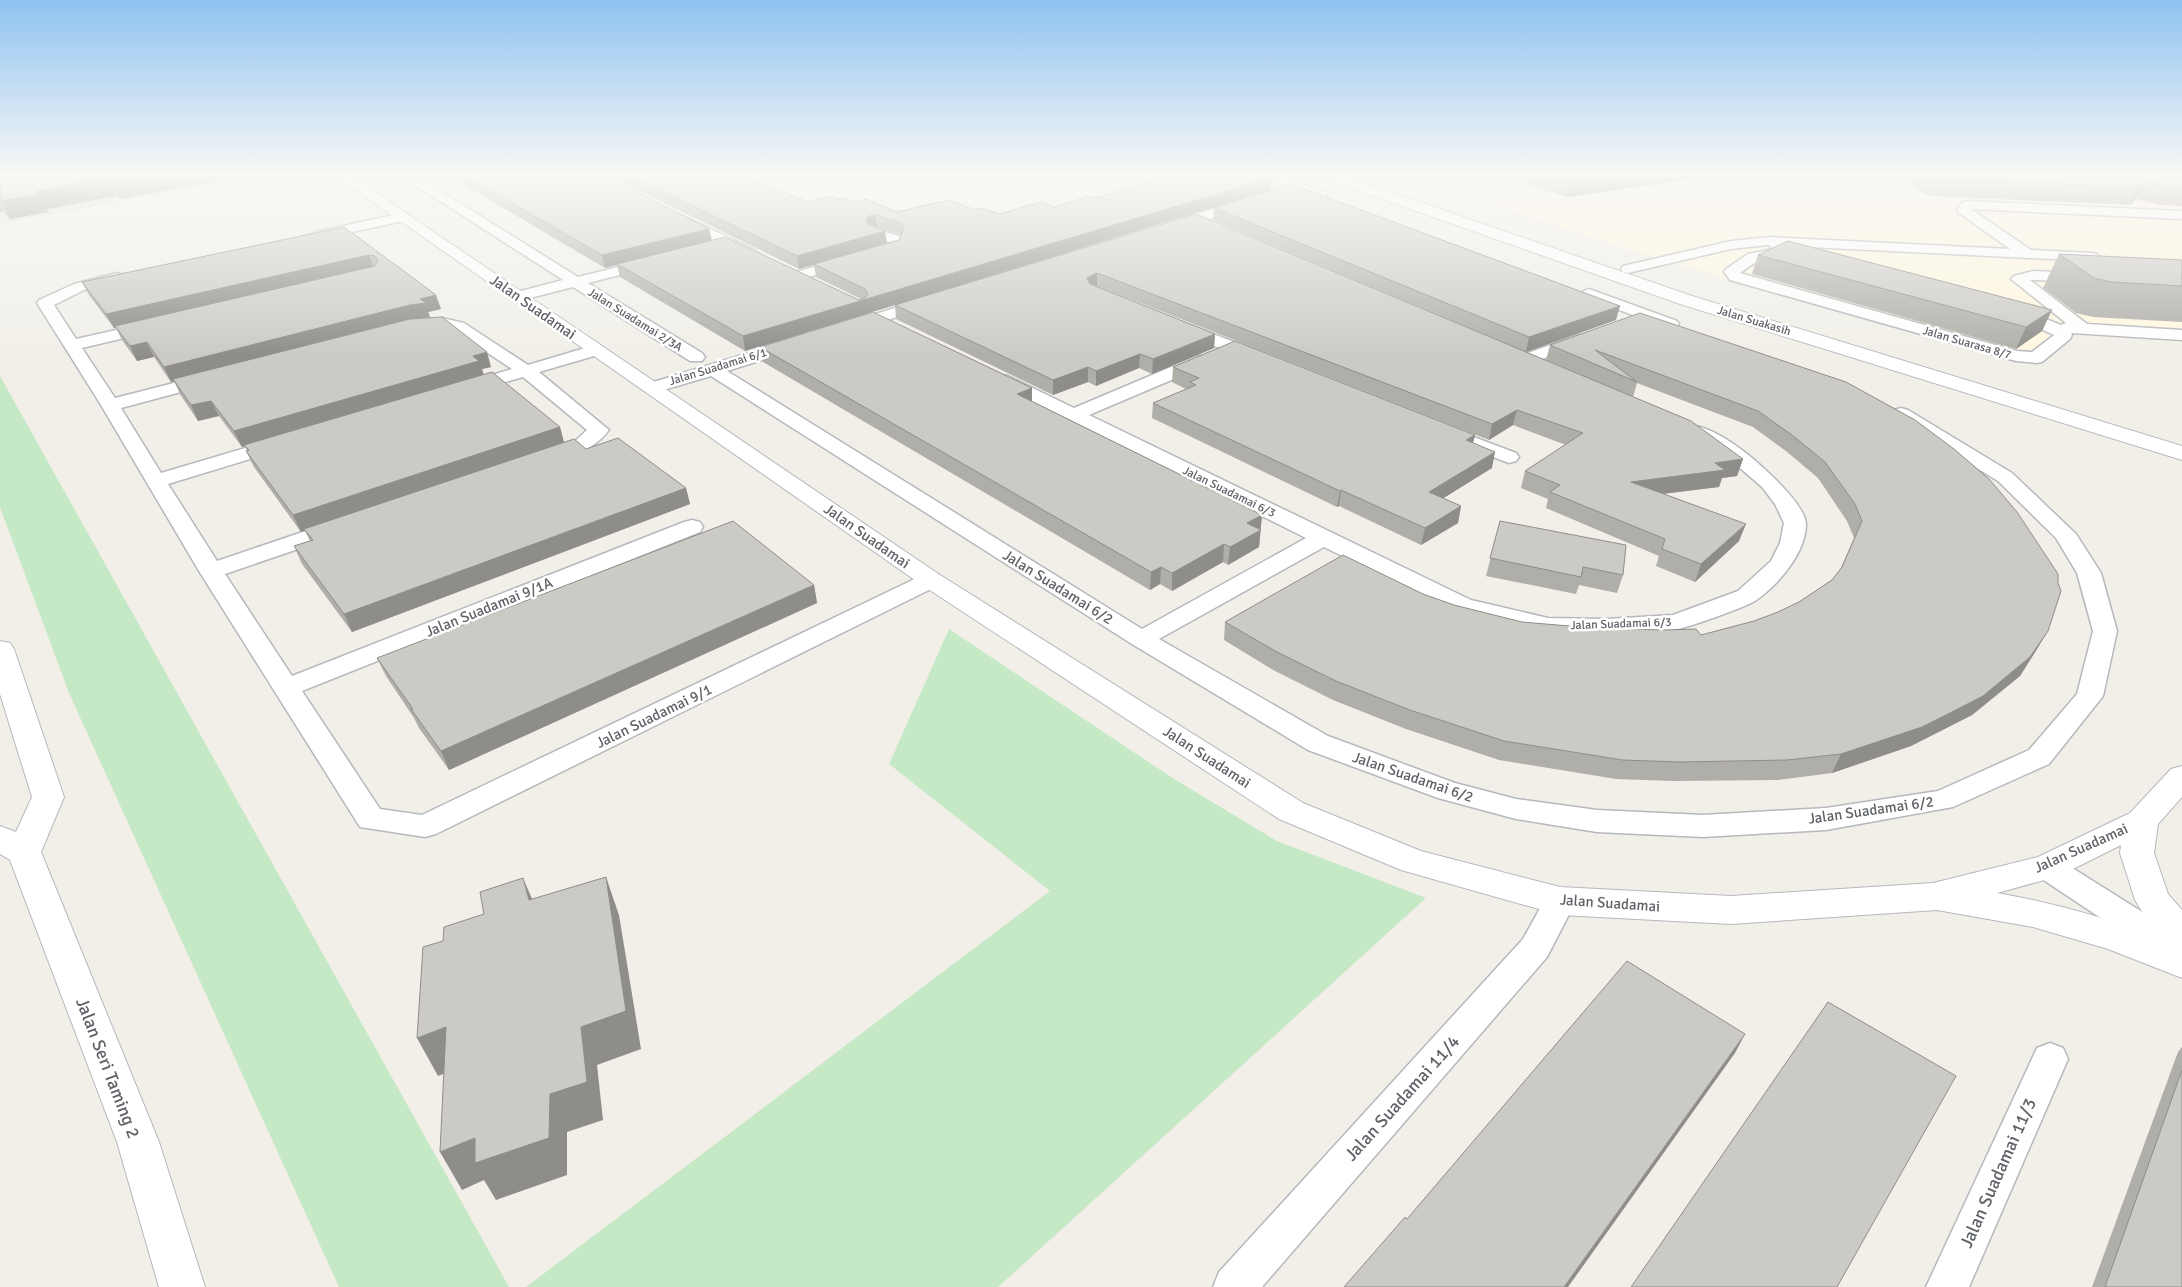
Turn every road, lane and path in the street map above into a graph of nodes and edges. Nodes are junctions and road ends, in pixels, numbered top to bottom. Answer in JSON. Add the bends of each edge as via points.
{"nodes":[{"id":1,"x":317,"y":236,"type":"edge"},
{"id":2,"x":432,"y":236,"type":"edge"},
{"id":3,"x":502,"y":236,"type":"edge"},
{"id":4,"x":716,"y":236,"type":"edge"},
{"id":5,"x":885,"y":236,"type":"edge"},
{"id":6,"x":1502,"y":236,"type":"edge"},
{"id":7,"x":1532,"y":236,"type":"edge"},
{"id":8,"x":2001,"y":236,"type":"edge"},
{"id":9,"x":299,"y":240,"type":"edge"},
{"id":10,"x":1770,"y":242,"type":"junction"},
{"id":11,"x":730,"y":243,"type":"junction"},
{"id":12,"x":712,"y":247,"type":"edge"},
{"id":13,"x":1787,"y":251,"type":"junction"},
{"id":14,"x":2026,"y":254,"type":"junction"},
{"id":15,"x":666,"y":259,"type":"edge"},
{"id":16,"x":764,"y":260,"type":"edge"},
{"id":17,"x":1822,"y":261,"type":"edge"},
{"id":18,"x":1628,"y":269,"type":"junction"},
{"id":19,"x":127,"y":276,"type":"edge"},
{"id":20,"x":574,"y":282,"type":"junction"},
{"id":21,"x":815,"y":285,"type":"edge"},
{"id":22,"x":1566,"y":286,"type":"edge"},
{"id":23,"x":518,"y":296,"type":"junction"},
{"id":24,"x":942,"y":298,"type":"edge"},
{"id":25,"x":2003,"y":308,"type":"edge"},
{"id":26,"x":876,"y":318,"type":"junction"},
{"id":27,"x":170,"y":322,"type":"edge"},
{"id":28,"x":1170,"y":322,"type":"edge"},
{"id":29,"x":410,"y":328,"type":"edge"},
{"id":30,"x":2055,"y":328,"type":"junction"},
{"id":31,"x":2083,"y":329,"type":"junction"},
{"id":32,"x":840,"y":330,"type":"edge"},
{"id":33,"x":902,"y":331,"type":"edge"},
{"id":34,"x":1692,"y":332,"type":"edge"},
{"id":35,"x":2182,"y":334,"type":"edge"},
{"id":36,"x":1590,"y":336,"type":"edge"},
{"id":37,"x":812,"y":338,"type":"edge"},
{"id":38,"x":73,"y":345,"type":"junction"},
{"id":39,"x":1234,"y":348,"type":"junction"},
{"id":40,"x":594,"y":350,"type":"junction"},
{"id":41,"x":1507,"y":352,"type":"edge"},
{"id":42,"x":1525,"y":360,"type":"junction"},
{"id":43,"x":1271,"y":362,"type":"edge"},
{"id":44,"x":704,"y":363,"type":"junction"},
{"id":45,"x":526,"y":371,"type":"junction"},
{"id":46,"x":1552,"y":371,"type":"edge"},
{"id":47,"x":988,"y":373,"type":"edge"},
{"id":48,"x":224,"y":375,"type":"edge"},
{"id":49,"x":653,"y":388,"type":"junction"},
{"id":50,"x":450,"y":394,"type":"edge"},
{"id":51,"x":110,"y":405,"type":"junction"},
{"id":52,"x":1884,"y":406,"type":"edge"},
{"id":53,"x":1074,"y":415,"type":"junction"},
{"id":54,"x":1669,"y":421,"type":"edge"},
{"id":55,"x":1445,"y":432,"type":"edge"},
{"id":56,"x":298,"y":438,"type":"edge"},
{"id":57,"x":2182,"y":438,"type":"edge"},
{"id":58,"x":2182,"y":453,"type":"edge"},
{"id":59,"x":1509,"y":458,"type":"dead end"},
{"id":60,"x":535,"y":462,"type":"edge"},
{"id":61,"x":156,"y":480,"type":"junction"},
{"id":62,"x":359,"y":521,"type":"edge"},
{"id":63,"x":692,"y":527,"type":"dead end"},
{"id":64,"x":1323,"y":538,"type":"junction"},
{"id":65,"x":211,"y":571,"type":"junction"},
{"id":66,"x":931,"y":580,"type":"junction"},
{"id":67,"x":1140,"y":639,"type":"junction"},
{"id":68,"x":0,"y":649,"type":"edge"},
{"id":69,"x":286,"y":688,"type":"junction"},
{"id":70,"x":2182,"y":777,"type":"edge"},
{"id":71,"x":2142,"y":821,"type":"junction"},
{"id":72,"x":12,"y":845,"type":"edge"},
{"id":73,"x":2047,"y":866,"type":"junction"},
{"id":74,"x":1933,"y":897,"type":"junction"},
{"id":75,"x":1560,"y":901,"type":"junction"},
{"id":76,"x":2182,"y":935,"type":"edge"},
{"id":77,"x":2182,"y":954,"type":"edge"},
{"id":78,"x":2182,"y":963,"type":"edge"},
{"id":79,"x":2050,"y":1059,"type":"dead end"},
{"id":80,"x":182,"y":1287,"type":"edge"},
{"id":81,"x":1234,"y":1287,"type":"edge"},
{"id":82,"x":1947,"y":1287,"type":"edge"}],
"edges":[{"from":1,"to":9,"type":"street"},
{"from":2,"to":23,"type":"street","name":"Jalan Suadamai"},
{"from":3,"to":20,"type":"street","name":"Jalan Suadamai 2/3A"},
{"from":4,"to":11,"type":"street"},
{"from":5,"to":21,"type":"street","via":[[896,240],[895,248],[793,274]]},
{"from":6,"to":58,"type":"street","name":"Jalan Suakasih","via":[[1686,300]]},
{"from":7,"to":18,"type":"street","name":"Jalan Suakasih"},
{"from":8,"to":14,"type":"street"},
{"from":10,"to":13,"type":"street","name":"Jalan Suarasa 8/7"},
{"from":10,"to":14,"type":"street"},
{"from":10,"to":18,"type":"street","via":[[1731,245]]},
{"from":11,"to":12,"type":"street"},
{"from":11,"to":16,"type":"street"},
{"from":13,"to":17,"type":"street","name":"Jalan Suarasa 8/7"},
{"from":13,"to":30,"type":"street","name":"Jalan Suarasa 8/7","via":[[1753,257],[1731,272],[1735,277],[2016,356],[2036,358],[2064,335]]},
{"from":14,"to":31,"type":"street","via":[[2084,256],[2102,269],[2019,279]]},
{"from":15,"to":20,"type":"street"},
{"from":18,"to":57,"type":"street","name":"Jalan Suakasih"},
{"from":19,"to":38,"type":"street","via":[[80,286],[45,303]]},
{"from":20,"to":23,"type":"street"},
{"from":20,"to":44,"type":"street","name":"Jalan Suadamai 2/3A"},
{"from":22,"to":34,"type":"street","via":[[1637,319]]},
{"from":23,"to":40,"type":"street","name":"Jalan Suadamai"},
{"from":24,"to":26,"type":"street"},
{"from":25,"to":30,"type":"street"},
{"from":26,"to":32,"type":"street"},
{"from":26,"to":33,"type":"street"},
{"from":27,"to":38,"type":"street"},
{"from":28,"to":39,"type":"street"},
{"from":29,"to":45,"type":"street","via":[[442,323],[458,326]]},
{"from":30,"to":31,"type":"street"},
{"from":31,"to":35,"type":"street"},
{"from":36,"to":42,"type":"street"},
{"from":37,"to":44,"type":"street","name":"Jalan Suadamai 6/1"},
{"from":38,"to":51,"type":"street"},
{"from":39,"to":43,"type":"street"},
{"from":39,"to":53,"type":"street"},
{"from":40,"to":45,"type":"street"},
{"from":40,"to":49,"type":"street","name":"Jalan Suadamai"},
{"from":41,"to":42,"type":"street"},
{"from":42,"to":46,"type":"street"},
{"from":44,"to":49,"type":"street","name":"Jalan Suadamai 6/1"},
{"from":44,"to":67,"type":"street","name":"Jalan Suadamai 6/2"},
{"from":45,"to":50,"type":"street"},
{"from":45,"to":60,"type":"street","via":[[599,430],[581,446]]},
{"from":47,"to":53,"type":"street","name":"Jalan Suadamai 6/3"},
{"from":48,"to":51,"type":"street"},
{"from":49,"to":66,"type":"street","name":"Jalan Suadamai"},
{"from":51,"to":61,"type":"street"},
{"from":52,"to":67,"type":"street","name":"Jalan Suadamai 6/2","via":[[2005,477],[2065,534],[2088,573],[2105,631],[2090,696],[2039,757],[1943,800],[1826,819],[1703,826],[1598,821],[1516,809],[1448,792],[1318,743]]},
{"from":53,"to":64,"type":"street","name":"Jalan Suadamai 6/3"},
{"from":54,"to":64,"type":"street","name":"Jalan Suadamai 6/3","via":[[1725,445],[1769,483],[1785,502],[1795,522],[1791,543],[1781,564],[1746,596],[1676,622],[1548,626],[1498,615],[1463,605]]},
{"from":55,"to":59,"type":"street"},
{"from":56,"to":61,"type":"street"},
{"from":61,"to":65,"type":"street"},
{"from":62,"to":65,"type":"street"},
{"from":63,"to":69,"type":"street","name":"Jalan Suadamai 9/1A"},
{"from":64,"to":67,"type":"street"},
{"from":65,"to":69,"type":"street"},
{"from":66,"to":69,"type":"street","name":"Jalan Suadamai 9/1","via":[[425,826],[371,818]]},
{"from":66,"to":75,"type":"street","name":"Jalan Suadamai","via":[[1291,811],[1413,861]]},
{"from":68,"to":72,"type":"street","name":"Jalan Seri Taming 2","via":[[48,797]]},
{"from":70,"to":71,"type":"street","name":"Jalan Suadamai"},
{"from":71,"to":73,"type":"street","name":"Jalan Suadamai"},
{"from":71,"to":76,"type":"street","via":[[2137,853],[2154,900]]},
{"from":72,"to":80,"type":"street","name":"Jalan Seri Taming 2","via":[[138,1142]]},
{"from":73,"to":74,"type":"street","name":"Jalan Suadamai"},
{"from":73,"to":77,"type":"street"},
{"from":74,"to":75,"type":"street","name":"Jalan Suadamai","via":[[1731,910]]},
{"from":74,"to":78,"type":"street","via":[[2033,913],[2117,937]]},
{"from":75,"to":81,"type":"street","name":"Jalan Suadamai 11/4","via":[[1534,948]]},
{"from":79,"to":82,"type":"street","name":"Jalan Suadamai 11/3"}]}
